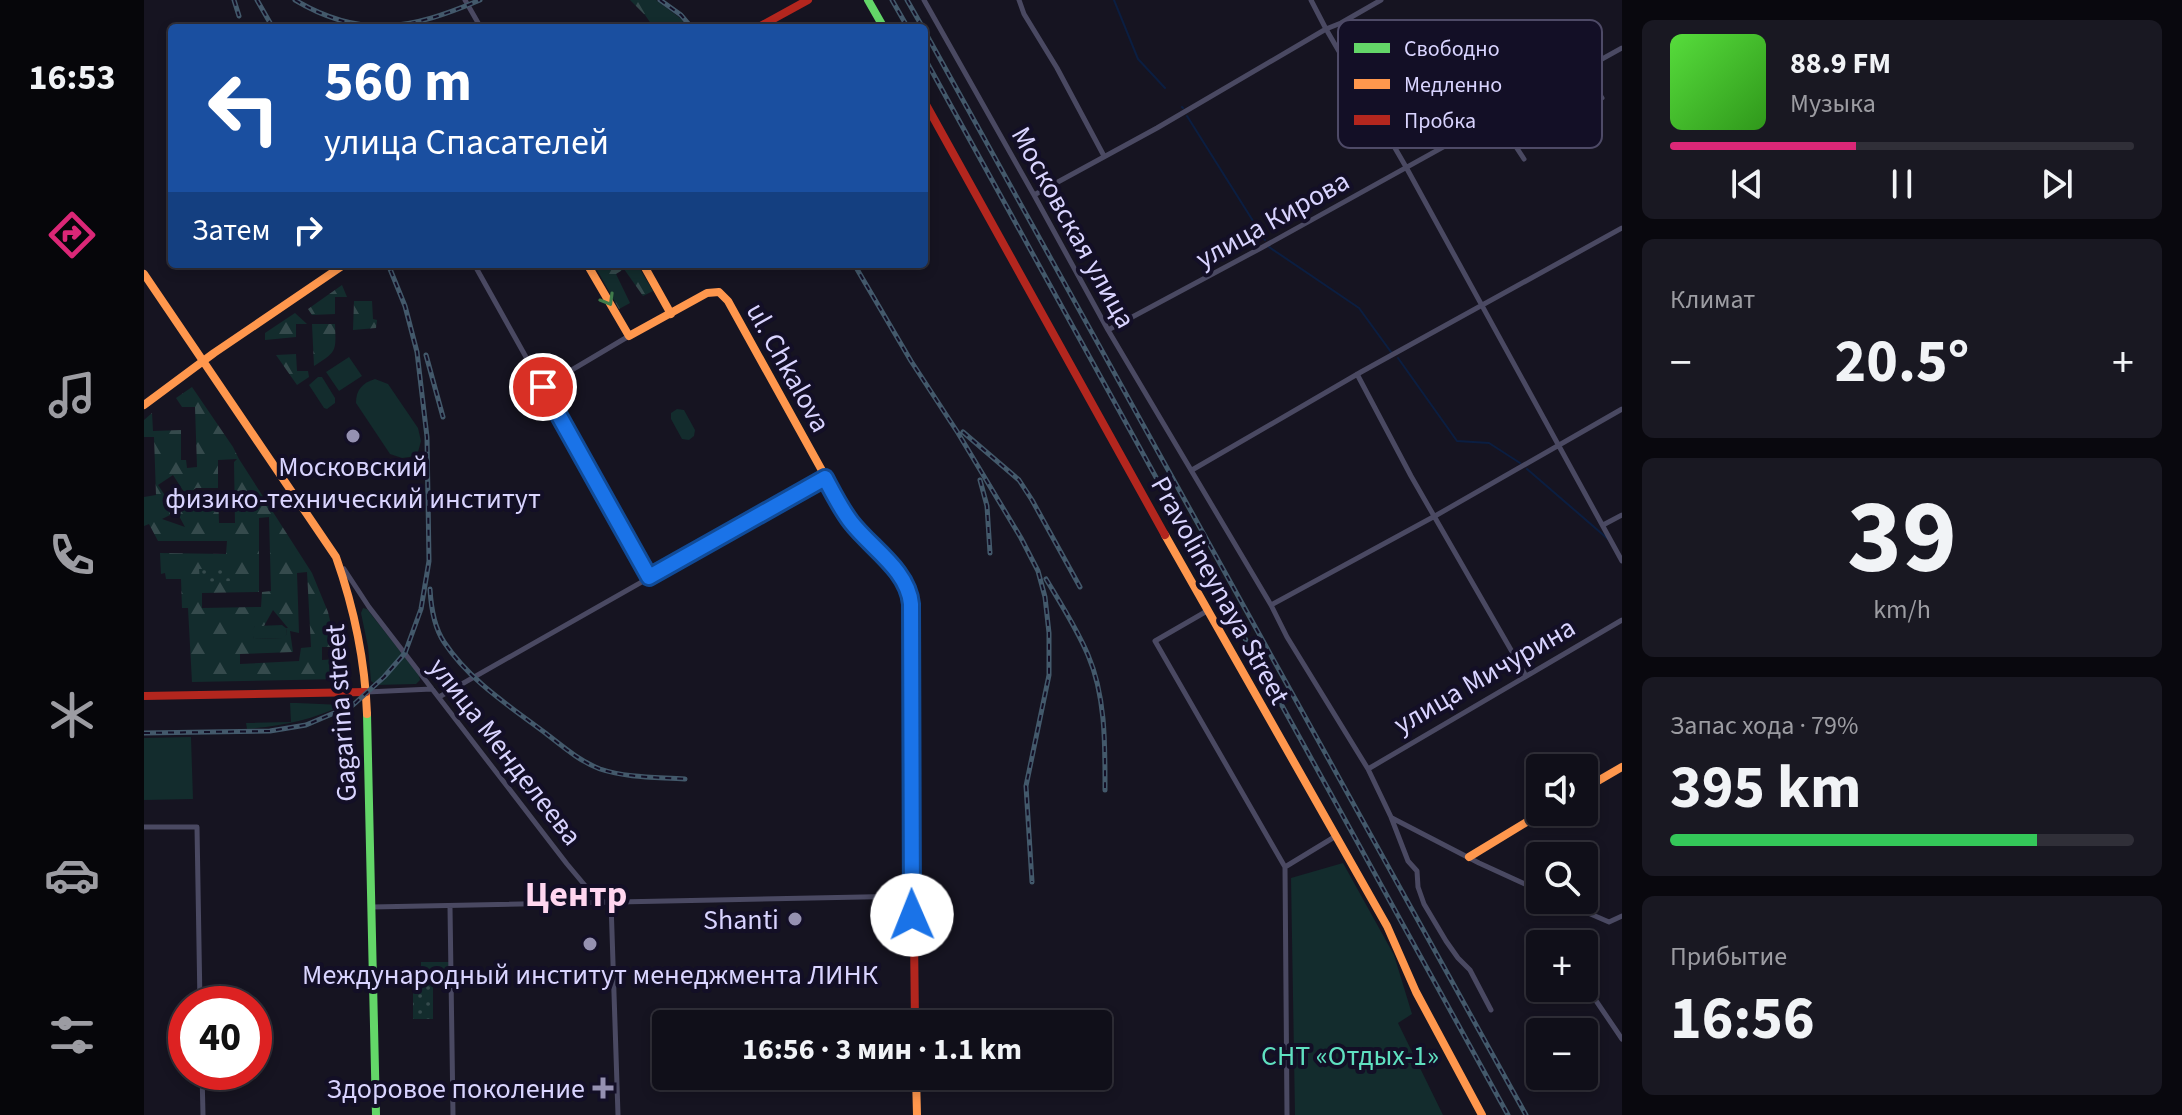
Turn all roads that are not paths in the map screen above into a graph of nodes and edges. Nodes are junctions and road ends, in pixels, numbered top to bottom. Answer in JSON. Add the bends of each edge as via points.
{"nodes":[{"id":1,"x":465,"y":0,"type":"edge"},
{"id":2,"x":808,"y":0,"type":"edge"},
{"id":3,"x":868,"y":0,"type":"edge"},
{"id":4,"x":924,"y":0,"type":"edge"},
{"id":5,"x":1019,"y":0,"type":"edge"},
{"id":6,"x":1311,"y":0,"type":"edge"},
{"id":7,"x":1381,"y":0,"type":"edge"},
{"id":8,"x":1346,"y":20,"type":"edge"},
{"id":9,"x":479,"y":24,"type":"edge"},
{"id":10,"x":764,"y":24,"type":"edge"},
{"id":11,"x":882,"y":24,"type":"edge"},
{"id":12,"x":1338,"y":24,"type":"edge"},
{"id":13,"x":1326,"y":29,"type":"junction"},
{"id":14,"x":1622,"y":48,"type":"edge"},
{"id":15,"x":1338,"y":50,"type":"edge"},
{"id":16,"x":1602,"y":59,"type":"edge"},
{"id":17,"x":928,"y":108,"type":"edge"},
{"id":18,"x":1395,"y":148,"type":"edge"},
{"id":19,"x":1441,"y":148,"type":"edge"},
{"id":20,"x":1517,"y":148,"type":"edge"},
{"id":21,"x":1104,"y":156,"type":"junction"},
{"id":22,"x":1524,"y":159,"type":"dead end"},
{"id":23,"x":1406,"y":167,"type":"junction"},
{"id":24,"x":1034,"y":195,"type":"junction"},
{"id":25,"x":1622,"y":228,"type":"edge"},
{"id":26,"x":339,"y":268,"type":"edge"},
{"id":27,"x":476,"y":268,"type":"edge"},
{"id":28,"x":589,"y":268,"type":"edge"},
{"id":29,"x":645,"y":268,"type":"edge"},
{"id":30,"x":144,"y":274,"type":"edge"},
{"id":31,"x":1481,"y":305,"type":"junction"},
{"id":32,"x":671,"y":314,"type":"junction"},
{"id":33,"x":1108,"y":330,"type":"junction"},
{"id":34,"x":629,"y":336,"type":"junction"},
{"id":35,"x":203,"y":361,"type":"junction"},
{"id":36,"x":1357,"y":374,"type":"junction"},
{"id":37,"x":543,"y":387,"type":"junction"},
{"id":38,"x":144,"y":405,"type":"edge"},
{"id":39,"x":1622,"y":409,"type":"edge"},
{"id":40,"x":1558,"y":444,"type":"junction"},
{"id":41,"x":1192,"y":470,"type":"junction"},
{"id":42,"x":825,"y":478,"type":"junction"},
{"id":43,"x":1622,"y":515,"type":"edge"},
{"id":44,"x":1435,"y":516,"type":"junction"},
{"id":45,"x":1603,"y":525,"type":"junction"},
{"id":46,"x":336,"y":557,"type":"junction"},
{"id":47,"x":1622,"y":561,"type":"edge"},
{"id":48,"x":649,"y":577,"type":"junction"},
{"id":49,"x":1271,"y":605,"type":"junction"},
{"id":50,"x":1207,"y":611,"type":"junction"},
{"id":51,"x":1622,"y":620,"type":"edge"},
{"id":52,"x":1526,"y":676,"type":"junction"},
{"id":53,"x":433,"y":689,"type":"junction"},
{"id":54,"x":366,"y":692,"type":"junction"},
{"id":55,"x":144,"y":696,"type":"edge"},
{"id":56,"x":439,"y":697,"type":"junction"},
{"id":57,"x":1622,"y":767,"type":"edge"},
{"id":58,"x":1368,"y":769,"type":"junction"},
{"id":59,"x":1598,"y":781,"type":"edge"},
{"id":60,"x":1391,"y":817,"type":"junction"},
{"id":61,"x":1526,"y":822,"type":"edge"},
{"id":62,"x":144,"y":827,"type":"edge"},
{"id":63,"x":1336,"y":836,"type":"junction"},
{"id":64,"x":1469,"y":857,"type":"junction"},
{"id":65,"x":1285,"y":867,"type":"junction"},
{"id":66,"x":1526,"y":884,"type":"edge"},
{"id":67,"x":912,"y":896,"type":"junction"},
{"id":68,"x":611,"y":902,"type":"junction"},
{"id":69,"x":372,"y":907,"type":"junction"},
{"id":70,"x":450,"y":907,"type":"junction"},
{"id":71,"x":1590,"y":914,"type":"edge"},
{"id":72,"x":1622,"y":916,"type":"edge"},
{"id":73,"x":200,"y":986,"type":"edge"},
{"id":74,"x":1597,"y":1002,"type":"edge"},
{"id":75,"x":915,"y":1010,"type":"edge"},
{"id":76,"x":1491,"y":1010,"type":"dead end"},
{"id":77,"x":1622,"y":1039,"type":"edge"},
{"id":78,"x":202,"y":1090,"type":"edge"},
{"id":79,"x":916,"y":1090,"type":"edge"},
{"id":80,"x":203,"y":1115,"type":"edge"},
{"id":81,"x":376,"y":1115,"type":"edge"},
{"id":82,"x":453,"y":1115,"type":"edge"},
{"id":83,"x":618,"y":1115,"type":"edge"},
{"id":84,"x":917,"y":1115,"type":"edge"},
{"id":85,"x":1287,"y":1115,"type":"edge"},
{"id":86,"x":1479,"y":1115,"type":"edge"}],
"edges":[{"from":1,"to":9,"type":"street"},
{"from":2,"to":10,"type":"main road"},
{"from":3,"to":11,"type":"main road"},
{"from":4,"to":24,"type":"street","name":"Московская улица"},
{"from":5,"to":21,"type":"street"},
{"from":6,"to":13,"type":"street"},
{"from":7,"to":8,"type":"street"},
{"from":12,"to":13,"type":"street"},
{"from":13,"to":15,"type":"street"},
{"from":13,"to":21,"type":"street"},
{"from":14,"to":16,"type":"street","name":"улица Кирова"},
{"from":17,"to":50,"type":"main road","name":"Pravolineynaya Street"},
{"from":18,"to":23,"type":"street"},
{"from":19,"to":23,"type":"street","name":"улица Кирова"},
{"from":20,"to":22,"type":"street"},
{"from":21,"to":24,"type":"street"},
{"from":23,"to":31,"type":"street"},
{"from":23,"to":33,"type":"street","name":"улица Кирова"},
{"from":24,"to":33,"type":"street","name":"Московская улица"},
{"from":25,"to":31,"type":"street"},
{"from":26,"to":35,"type":"main road"},
{"from":27,"to":37,"type":"street"},
{"from":28,"to":34,"type":"main road","one_way":true},
{"from":29,"to":32,"type":"main road"},
{"from":30,"to":35,"type":"main road","name":"Gagarina street"},
{"from":31,"to":36,"type":"street"},
{"from":31,"to":40,"type":"street"},
{"from":32,"to":34,"type":"main road"},
{"from":32,"to":42,"type":"main road","name":"ul. Chkalova","via":[[713,291],[728,301]]},
{"from":33,"to":41,"type":"street","name":"Московская улица"},
{"from":34,"to":37,"type":"street"},
{"from":35,"to":38,"type":"main road"},
{"from":35,"to":46,"type":"main road","name":"Gagarina street"},
{"from":36,"to":41,"type":"street"},
{"from":36,"to":44,"type":"street"},
{"from":37,"to":48,"type":"street"},
{"from":39,"to":40,"type":"street"},
{"from":40,"to":44,"type":"street"},
{"from":40,"to":45,"type":"street"},
{"from":41,"to":49,"type":"street","name":"Московская улица"},
{"from":42,"to":48,"type":"street"},
{"from":42,"to":67,"type":"main road","name":"ul. Chkalova","via":[[850,521],[910,592]]},
{"from":43,"to":45,"type":"street"},
{"from":44,"to":49,"type":"street"},
{"from":44,"to":52,"type":"street"},
{"from":45,"to":47,"type":"street"},
{"from":46,"to":53,"type":"street","name":"улица Менделеева"},
{"from":46,"to":54,"type":"main road","name":"Gagarina street","via":[[358,622]]},
{"from":48,"to":56,"type":"street"},
{"from":49,"to":58,"type":"street","name":"Московская улица"},
{"from":50,"to":63,"type":"main road","name":"Pravolineynaya Street"},
{"from":50,"to":65,"type":"street","via":[[1155,641]]},
{"from":51,"to":52,"type":"street","name":"улица Мичурина"},
{"from":52,"to":58,"type":"street","name":"улица Мичурина"},
{"from":53,"to":54,"type":"street"},
{"from":53,"to":56,"type":"street","name":"улица Менделеева"},
{"from":54,"to":55,"type":"main road"},
{"from":54,"to":69,"type":"main road","name":"Gagarina street"},
{"from":56,"to":68,"type":"street","name":"улица Менделеева","via":[[593,895]]},
{"from":57,"to":59,"type":"main road"},
{"from":58,"to":60,"type":"street","name":"Московская улица"},
{"from":60,"to":64,"type":"street"},
{"from":60,"to":76,"type":"street","name":"Московская улица","via":[[1417,871],[1424,904]]},
{"from":61,"to":64,"type":"main road"},
{"from":62,"to":73,"type":"street","via":[[197,827]]},
{"from":63,"to":65,"type":"street"},
{"from":63,"to":86,"type":"main road","name":"Pravolineynaya Street","via":[[1387,926]]},
{"from":64,"to":66,"type":"street"},
{"from":65,"to":85,"type":"street"},
{"from":67,"to":68,"type":"street"},
{"from":67,"to":75,"type":"main road","name":"ul. Chkalova"},
{"from":68,"to":70,"type":"street"},
{"from":68,"to":83,"type":"street"},
{"from":69,"to":70,"type":"street"},
{"from":69,"to":81,"type":"main road","name":"Gagarina street"},
{"from":70,"to":82,"type":"street"},
{"from":71,"to":72,"type":"street","via":[[1609,922]]},
{"from":74,"to":77,"type":"street"},
{"from":78,"to":80,"type":"street"},
{"from":79,"to":84,"type":"main road"}]}
